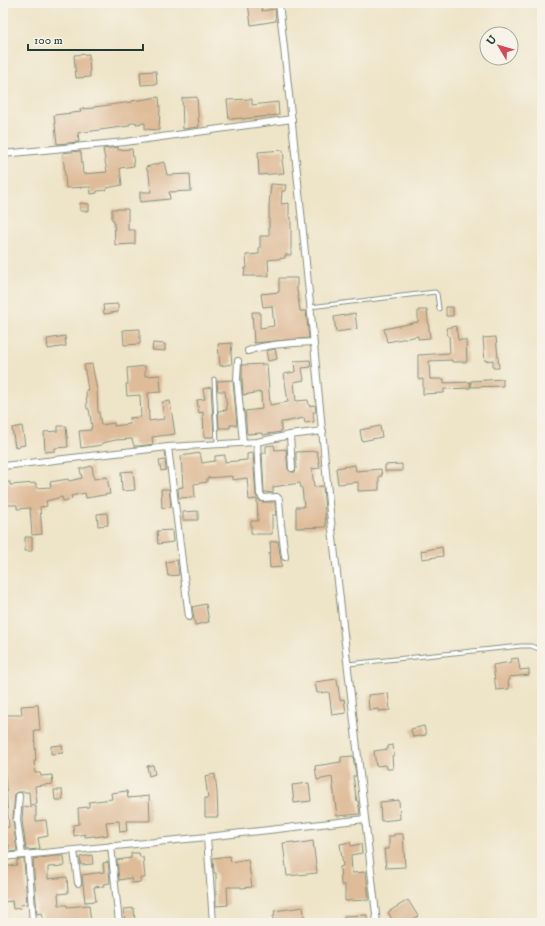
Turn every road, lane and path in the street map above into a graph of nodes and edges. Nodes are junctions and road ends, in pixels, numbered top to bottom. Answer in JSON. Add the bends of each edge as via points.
{"nodes":[{"id":1,"x":279,"y":3,"type":"edge"},
{"id":2,"x":292,"y":119,"type":"junction"},
{"id":3,"x":3,"y":154,"type":"edge"},
{"id":4,"x":310,"y":307,"type":"junction"},
{"id":5,"x":439,"y":310,"type":"dead end"},
{"id":6,"x":313,"y":342,"type":"junction"},
{"id":7,"x":248,"y":351,"type":"dead end"},
{"id":8,"x":238,"y":361,"type":"dead end"},
{"id":9,"x":214,"y":379,"type":"dead end"},
{"id":10,"x":323,"y":431,"type":"junction"},
{"id":11,"x":290,"y":435,"type":"junction"},
{"id":12,"x":243,"y":442,"type":"junction"},
{"id":13,"x":257,"y":442,"type":"junction"},
{"id":14,"x":217,"y":444,"type":"junction"},
{"id":15,"x":168,"y":447,"type":"junction"},
{"id":16,"x":3,"y":466,"type":"edge"},
{"id":17,"x":292,"y":468,"type":"dead end"},
{"id":18,"x":285,"y":557,"type":"dead end"},
{"id":19,"x":189,"y":617,"type":"dead end"},
{"id":20,"x":542,"y":650,"type":"edge"},
{"id":21,"x":348,"y":664,"type":"junction"},
{"id":22,"x":19,"y":796,"type":"dead end"},
{"id":23,"x":364,"y":819,"type":"junction"},
{"id":24,"x":207,"y":837,"type":"junction"},
{"id":25,"x":111,"y":846,"type":"junction"},
{"id":26,"x":74,"y":850,"type":"junction"},
{"id":27,"x":25,"y":855,"type":"junction"},
{"id":28,"x":3,"y":856,"type":"edge"},
{"id":29,"x":78,"y":883,"type":"dead end"},
{"id":30,"x":33,"y":923,"type":"edge"},
{"id":31,"x":119,"y":923,"type":"edge"},
{"id":32,"x":213,"y":923,"type":"edge"},
{"id":33,"x":377,"y":923,"type":"edge"}],
"edges":[{"from":1,"to":2,"type":"street"},
{"from":2,"to":3,"type":"street","via":[[125,142]]},
{"from":2,"to":4,"type":"street"},
{"from":4,"to":5,"type":"lane","via":[[435,292]]},
{"from":4,"to":6,"type":"street"},
{"from":6,"to":7,"type":"street","via":[[261,347]]},
{"from":6,"to":10,"type":"street"},
{"from":8,"to":12,"type":"street","via":[[237,379]]},
{"from":9,"to":14,"type":"lane"},
{"from":10,"to":11,"type":"street"},
{"from":10,"to":21,"type":"street"},
{"from":11,"to":13,"type":"street"},
{"from":11,"to":17,"type":"street"},
{"from":12,"to":13,"type":"street"},
{"from":12,"to":14,"type":"street"},
{"from":13,"to":18,"type":"street","via":[[260,494],[263,498],[279,499]]},
{"from":14,"to":15,"type":"street"},
{"from":15,"to":16,"type":"street"},
{"from":15,"to":19,"type":"street"},
{"from":20,"to":21,"type":"lane","via":[[521,646]]},
{"from":21,"to":23,"type":"street"},
{"from":22,"to":27,"type":"street","via":[[17,820]]},
{"from":23,"to":24,"type":"street"},
{"from":23,"to":33,"type":"street"},
{"from":24,"to":25,"type":"street"},
{"from":24,"to":32,"type":"street"},
{"from":25,"to":26,"type":"street"},
{"from":25,"to":31,"type":"street"},
{"from":26,"to":27,"type":"street"},
{"from":26,"to":29,"type":"street"},
{"from":27,"to":28,"type":"street"},
{"from":27,"to":30,"type":"street"}]}
